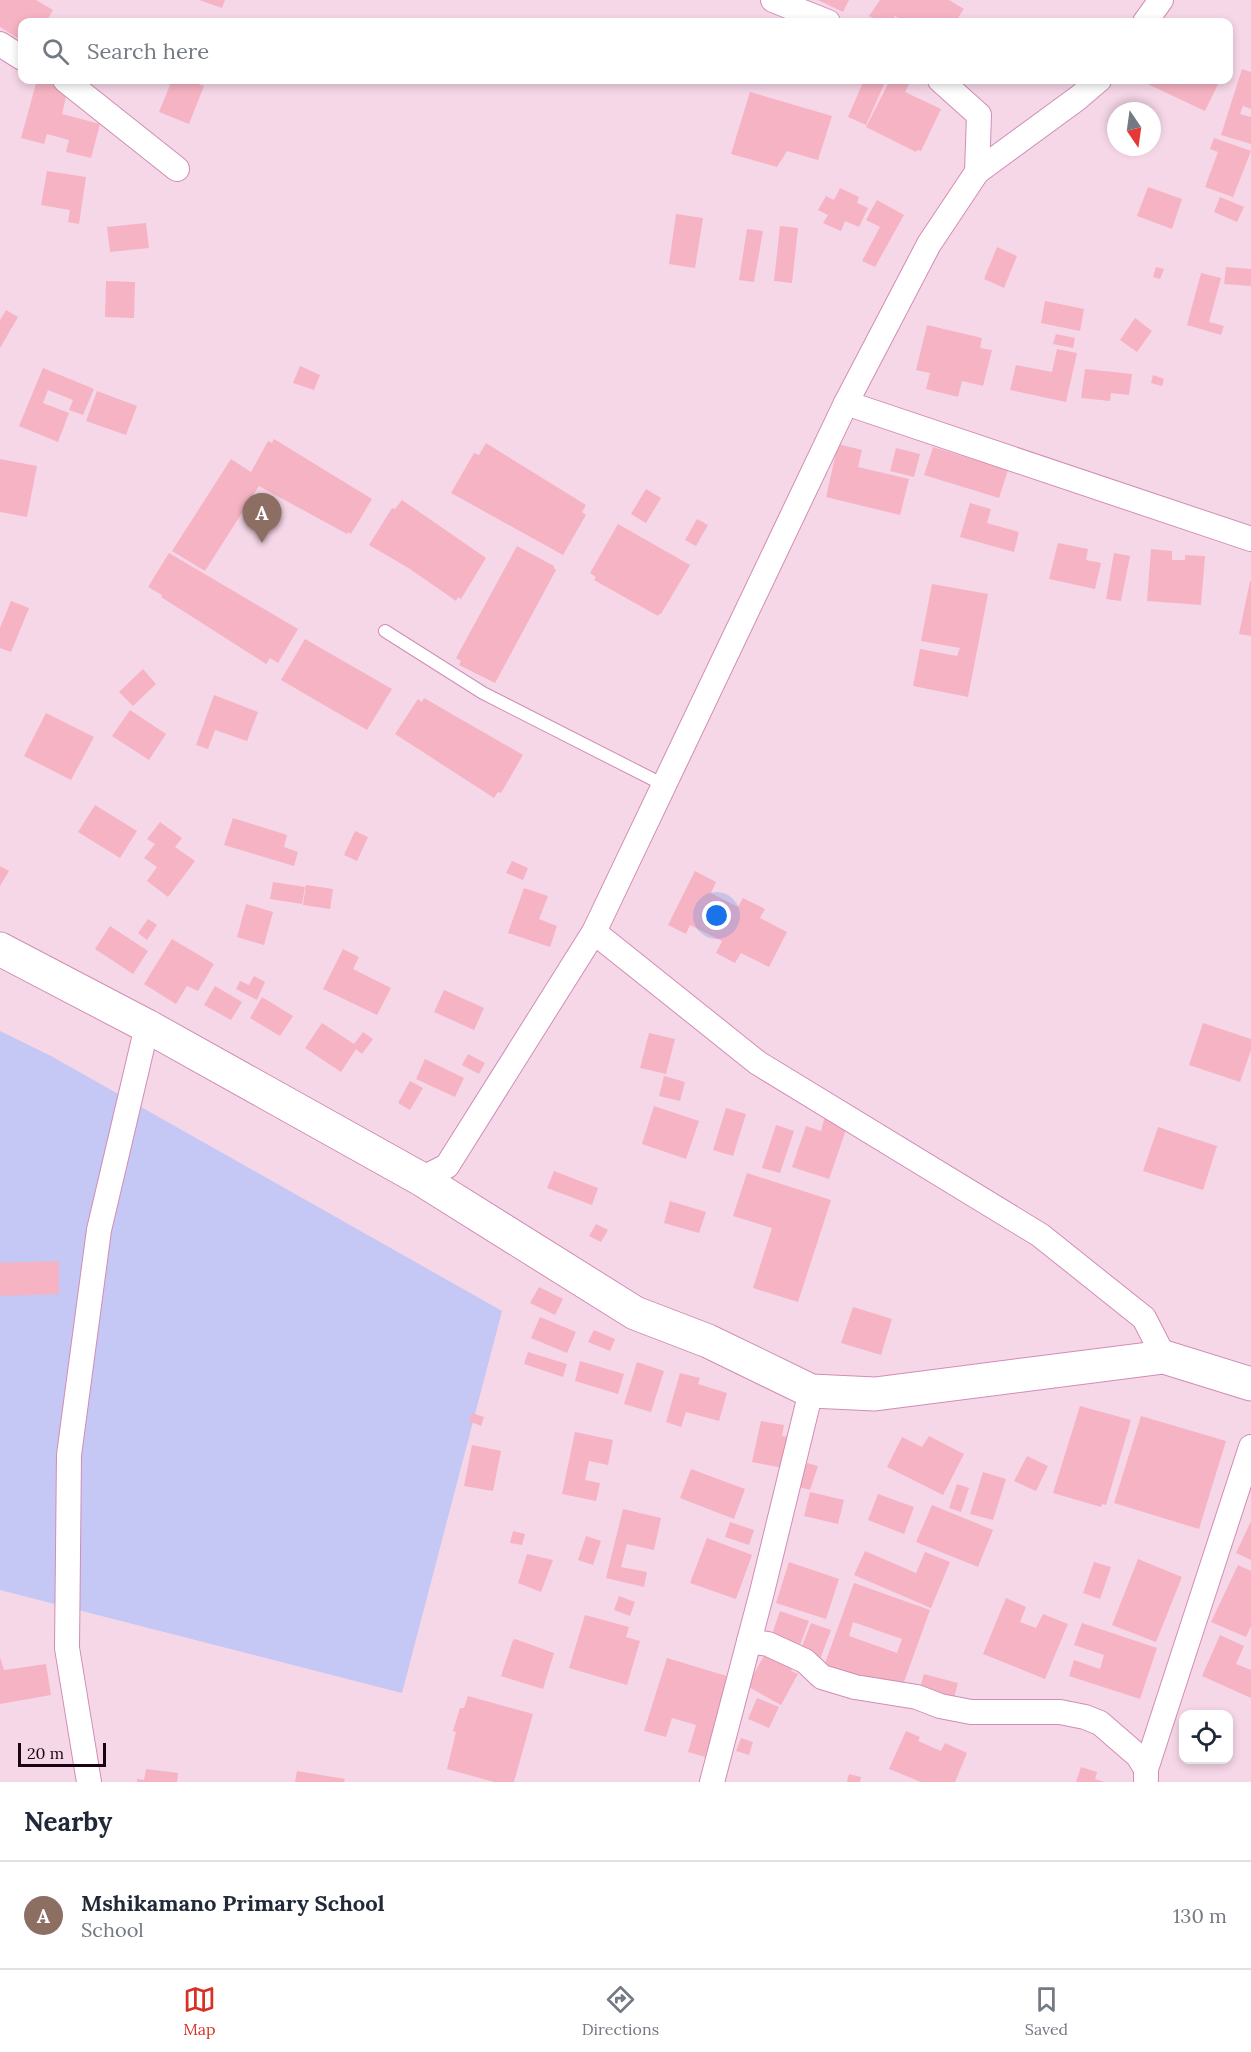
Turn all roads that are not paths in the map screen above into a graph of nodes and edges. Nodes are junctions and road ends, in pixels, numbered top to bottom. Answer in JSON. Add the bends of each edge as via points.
{"nodes":[{"id":1,"x":773,"y":0,"type":"edge"},
{"id":2,"x":1161,"y":0,"type":"edge"},
{"id":3,"x":818,"y":18,"type":"edge"},
{"id":4,"x":1148,"y":18,"type":"edge"},
{"id":5,"x":0,"y":44,"type":"edge"},
{"id":6,"x":18,"y":55,"type":"edge"},
{"id":7,"x":70,"y":84,"type":"edge"},
{"id":8,"x":944,"y":84,"type":"edge"},
{"id":9,"x":1094,"y":84,"type":"edge"},
{"id":10,"x":177,"y":169,"type":"dead end"},
{"id":11,"x":977,"y":172,"type":"junction"},
{"id":12,"x":846,"y":403,"type":"junction"},
{"id":13,"x":1251,"y":539,"type":"edge"},
{"id":14,"x":385,"y":631,"type":"dead end"},
{"id":15,"x":664,"y":785,"type":"junction"},
{"id":16,"x":594,"y":932,"type":"junction"},
{"id":17,"x":0,"y":950,"type":"edge"},
{"id":18,"x":147,"y":1026,"type":"junction"},
{"id":19,"x":421,"y":1179,"type":"junction"},
{"id":20,"x":1164,"y":1357,"type":"junction"},
{"id":21,"x":1251,"y":1384,"type":"edge"},
{"id":22,"x":811,"y":1391,"type":"junction"},
{"id":23,"x":1251,"y":1447,"type":"edge"},
{"id":24,"x":749,"y":1641,"type":"junction"},
{"id":25,"x":1146,"y":1775,"type":"edge"},
{"id":26,"x":89,"y":1782,"type":"edge"},
{"id":27,"x":712,"y":1782,"type":"edge"}],
"edges":[{"from":1,"to":3,"type":"street"},
{"from":2,"to":4,"type":"street"},
{"from":5,"to":6,"type":"street"},
{"from":7,"to":10,"type":"street"},
{"from":8,"to":11,"type":"street","via":[[979,115]]},
{"from":9,"to":11,"type":"street"},
{"from":11,"to":12,"type":"street","via":[[929,244]]},
{"from":12,"to":13,"type":"street"},
{"from":12,"to":15,"type":"street"},
{"from":14,"to":15,"type":"lane","via":[[483,693]]},
{"from":15,"to":16,"type":"street"},
{"from":16,"to":19,"type":"street","via":[[447,1166]]},
{"from":16,"to":20,"type":"street","via":[[758,1062],[1040,1235],[1144,1318]]},
{"from":17,"to":18,"type":"street"},
{"from":18,"to":19,"type":"street"},
{"from":18,"to":26,"type":"street","via":[[99,1230],[69,1455],[67,1648]]},
{"from":19,"to":22,"type":"street","via":[[635,1314],[708,1341]]},
{"from":20,"to":21,"type":"street"},
{"from":20,"to":22,"type":"street","via":[[875,1394]]},
{"from":22,"to":24,"type":"street"},
{"from":23,"to":25,"type":"street"},
{"from":24,"to":25,"type":"street","via":[[777,1648],[805,1661],[822,1677],[855,1687],[917,1697],[971,1712],[1060,1712],[1085,1717],[1100,1723],[1138,1756]]},
{"from":24,"to":27,"type":"street"}]}
